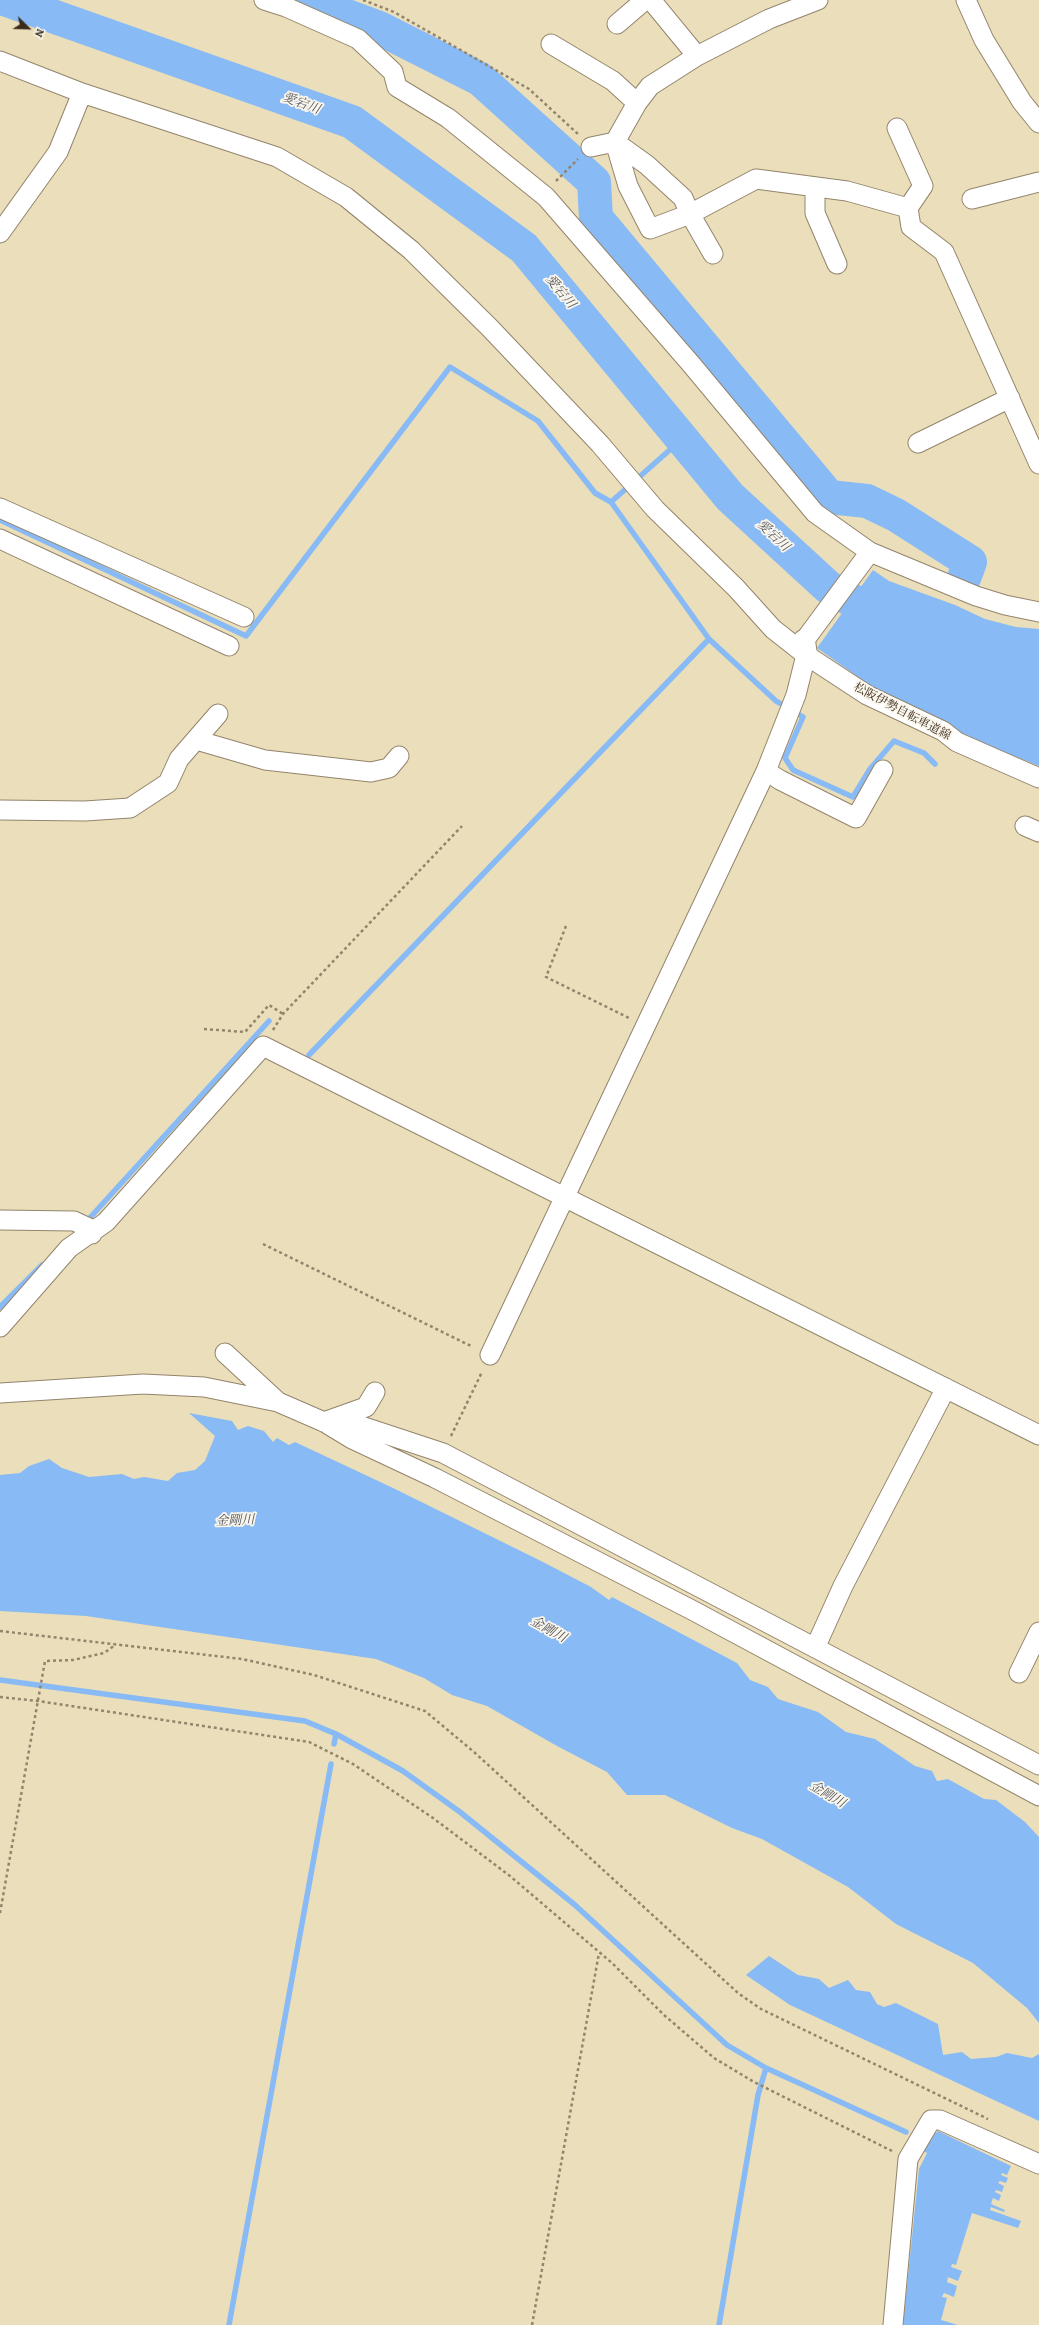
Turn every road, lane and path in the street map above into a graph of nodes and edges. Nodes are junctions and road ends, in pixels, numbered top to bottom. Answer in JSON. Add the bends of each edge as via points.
{"nodes":[{"id":1,"x":264,"y":0,"type":"edge"},
{"id":2,"x":363,"y":0,"type":"edge"},
{"id":3,"x":645,"y":0,"type":"edge"},
{"id":4,"x":651,"y":0,"type":"edge"},
{"id":5,"x":818,"y":0,"type":"edge"},
{"id":6,"x":966,"y":0,"type":"edge"},
{"id":7,"x":617,"y":24,"type":"dead end"},
{"id":8,"x":551,"y":44,"type":"dead end"},
{"id":9,"x":697,"y":56,"type":"junction"},
{"id":10,"x":0,"y":61,"type":"edge"},
{"id":11,"x":82,"y":93,"type":"junction"},
{"id":12,"x":637,"y":103,"type":"junction"},
{"id":13,"x":1039,"y":123,"type":"edge"},
{"id":14,"x":897,"y":128,"type":"dead end"},
{"id":15,"x":615,"y":142,"type":"junction"},
{"id":16,"x":591,"y":146,"type":"junction"},
{"id":17,"x":1039,"y":182,"type":"edge"},
{"id":18,"x":553,"y":184,"type":"dead end"},
{"id":19,"x":815,"y":187,"type":"junction"},
{"id":20,"x":972,"y":199,"type":"dead end"},
{"id":21,"x":908,"y":208,"type":"junction"},
{"id":22,"x":690,"y":214,"type":"junction"},
{"id":23,"x":0,"y":233,"type":"edge"},
{"id":24,"x":713,"y":254,"type":"dead end"},
{"id":25,"x":837,"y":264,"type":"dead end"},
{"id":26,"x":1010,"y":398,"type":"junction"},
{"id":27,"x":918,"y":443,"type":"dead end"},
{"id":28,"x":1039,"y":464,"type":"edge"},
{"id":29,"x":0,"y":508,"type":"edge"},
{"id":30,"x":0,"y":539,"type":"edge"},
{"id":31,"x":870,"y":552,"type":"junction"},
{"id":32,"x":1039,"y":612,"type":"edge"},
{"id":33,"x":244,"y":617,"type":"dead end"},
{"id":34,"x":230,"y":646,"type":"dead end"},
{"id":35,"x":805,"y":648,"type":"junction"},
{"id":36,"x":218,"y":714,"type":"dead end"},
{"id":37,"x":196,"y":740,"type":"junction"},
{"id":38,"x":399,"y":756,"type":"dead end"},
{"id":39,"x":883,"y":770,"type":"dead end"},
{"id":40,"x":766,"y":771,"type":"junction"},
{"id":41,"x":1039,"y":778,"type":"edge"},
{"id":42,"x":0,"y":810,"type":"edge"},
{"id":43,"x":462,"y":826,"type":"dead end"},
{"id":44,"x":566,"y":926,"type":"dead end"},
{"id":45,"x":283,"y":1014,"type":"junction"},
{"id":46,"x":204,"y":1029,"type":"dead end"},
{"id":47,"x":644,"y":1031,"type":"junction"},
{"id":48,"x":263,"y":1046,"type":"junction"},
{"id":49,"x":565,"y":1196,"type":"junction"},
{"id":50,"x":0,"y":1220,"type":"edge"},
{"id":51,"x":85,"y":1228,"type":"junction"},
{"id":52,"x":263,"y":1244,"type":"dead end"},
{"id":53,"x":0,"y":1327,"type":"edge"},
{"id":54,"x":225,"y":1353,"type":"dead end"},
{"id":55,"x":490,"y":1355,"type":"junction"},
{"id":56,"x":946,"y":1388,"type":"junction"},
{"id":57,"x":375,"y":1392,"type":"dead end"},
{"id":58,"x":0,"y":1393,"type":"edge"},
{"id":59,"x":278,"y":1402,"type":"junction"},
{"id":60,"x":324,"y":1422,"type":"junction"},
{"id":61,"x":1039,"y":1435,"type":"edge"},
{"id":62,"x":443,"y":1453,"type":"junction"},
{"id":63,"x":0,"y":1631,"type":"edge"},
{"id":64,"x":1039,"y":1632,"type":"edge"},
{"id":65,"x":116,"y":1644,"type":"junction"},
{"id":66,"x":815,"y":1648,"type":"junction"},
{"id":67,"x":1019,"y":1673,"type":"dead end"},
{"id":68,"x":0,"y":1697,"type":"edge"},
{"id":69,"x":38,"y":1701,"type":"junction"},
{"id":70,"x":1039,"y":1765,"type":"edge"},
{"id":71,"x":1039,"y":1796,"type":"edge"},
{"id":72,"x":0,"y":1913,"type":"edge"},
{"id":73,"x":599,"y":1953,"type":"junction"},
{"id":74,"x":990,"y":2120,"type":"dead end"},
{"id":75,"x":908,"y":2159,"type":"junction"},
{"id":76,"x":1039,"y":2164,"type":"edge"},
{"id":77,"x":532,"y":2325,"type":"edge"},
{"id":78,"x":893,"y":2325,"type":"edge"}],
"edges":[{"from":1,"to":31,"type":"street","via":[[286,7],[358,40],[393,72],[397,87],[448,118],[546,197],[691,364],[815,513]]},
{"from":2,"to":16,"type":"path","via":[[394,12],[529,89]]},
{"from":3,"to":7,"type":"street"},
{"from":4,"to":9,"type":"street"},
{"from":5,"to":9,"type":"street","via":[[769,19]]},
{"from":6,"to":13,"type":"street","via":[[984,40],[1022,102]]},
{"from":8,"to":12,"type":"street","via":[[613,82]]},
{"from":9,"to":12,"type":"street","via":[[650,86]]},
{"from":10,"to":11,"type":"street","name":"松阪伊勢自転車道線"},
{"from":11,"to":23,"type":"street","via":[[58,152]]},
{"from":11,"to":35,"type":"street","name":"松阪伊勢自転車道線","via":[[277,157],[346,198],[411,250],[495,334],[600,444],[641,492],[773,629]]},
{"from":12,"to":15,"type":"street"},
{"from":14,"to":21,"type":"street","via":[[923,186]]},
{"from":15,"to":16,"type":"street"},
{"from":15,"to":22,"type":"street","via":[[647,165],[683,198]]},
{"from":15,"to":22,"type":"street","via":[[628,186],[650,229]]},
{"from":16,"to":18,"type":"path"},
{"from":17,"to":20,"type":"street"},
{"from":19,"to":21,"type":"street","via":[[848,191]]},
{"from":19,"to":22,"type":"street","via":[[756,179]]},
{"from":19,"to":25,"type":"street","via":[[815,213]]},
{"from":21,"to":26,"type":"street","via":[[911,227],[944,252]]},
{"from":22,"to":24,"type":"street"},
{"from":26,"to":27,"type":"street"},
{"from":26,"to":28,"type":"street"},
{"from":29,"to":33,"type":"street"},
{"from":30,"to":34,"type":"street"},
{"from":31,"to":32,"type":"street","via":[[976,596]]},
{"from":31,"to":35,"type":"street"},
{"from":35,"to":40,"type":"street","via":[[796,695]]},
{"from":35,"to":41,"type":"street","name":"松阪伊勢自転車道線","via":[[867,695],[943,731],[957,742]]},
{"from":36,"to":37,"type":"street"},
{"from":37,"to":38,"type":"street","via":[[265,760],[371,772],[389,768]]},
{"from":37,"to":42,"type":"street","via":[[179,759],[168,783],[130,808],[85,811]]},
{"from":39,"to":40,"type":"street","via":[[856,818]]},
{"from":40,"to":47,"type":"street"},
{"from":43,"to":45,"type":"path"},
{"from":44,"to":47,"type":"path","via":[[546,977],[636,1021]]},
{"from":45,"to":46,"type":"path","via":[[269,1005],[245,1032]]},
{"from":45,"to":48,"type":"path"},
{"from":47,"to":49,"type":"street"},
{"from":48,"to":49,"type":"street"},
{"from":48,"to":51,"type":"street","via":[[106,1222]]},
{"from":49,"to":55,"type":"street"},
{"from":49,"to":56,"type":"street"},
{"from":50,"to":51,"type":"street"},
{"from":51,"to":53,"type":"street"},
{"from":52,"to":55,"type":"path"},
{"from":54,"to":59,"type":"street"},
{"from":55,"to":62,"type":"path"},
{"from":56,"to":61,"type":"street"},
{"from":56,"to":66,"type":"street","via":[[843,1586]]},
{"from":57,"to":60,"type":"street","via":[[366,1407]]},
{"from":58,"to":59,"type":"street","via":[[143,1384],[204,1386]]},
{"from":59,"to":60,"type":"street"},
{"from":60,"to":62,"type":"street","via":[[349,1422]]},
{"from":60,"to":71,"type":"street","via":[[352,1440],[435,1478],[692,1610]]},
{"from":62,"to":66,"type":"street"},
{"from":63,"to":65,"type":"path"},
{"from":64,"to":67,"type":"street"},
{"from":65,"to":69,"type":"path","via":[[104,1654],[73,1660],[45,1661]]},
{"from":65,"to":74,"type":"path","via":[[242,1659],[307,1673],[425,1711],[474,1752],[738,1993],[768,2013]]},
{"from":66,"to":70,"type":"street"},
{"from":68,"to":69,"type":"path"},
{"from":69,"to":72,"type":"path"},
{"from":69,"to":73,"type":"path","via":[[309,1742],[353,1764],[433,1818],[510,1876]]},
{"from":73,"to":75,"type":"path","via":[[664,2016],[714,2058],[754,2082]]},
{"from":73,"to":77,"type":"path"},
{"from":75,"to":76,"type":"street","via":[[931,2120],[940,2120]]},
{"from":75,"to":78,"type":"street"}]}
